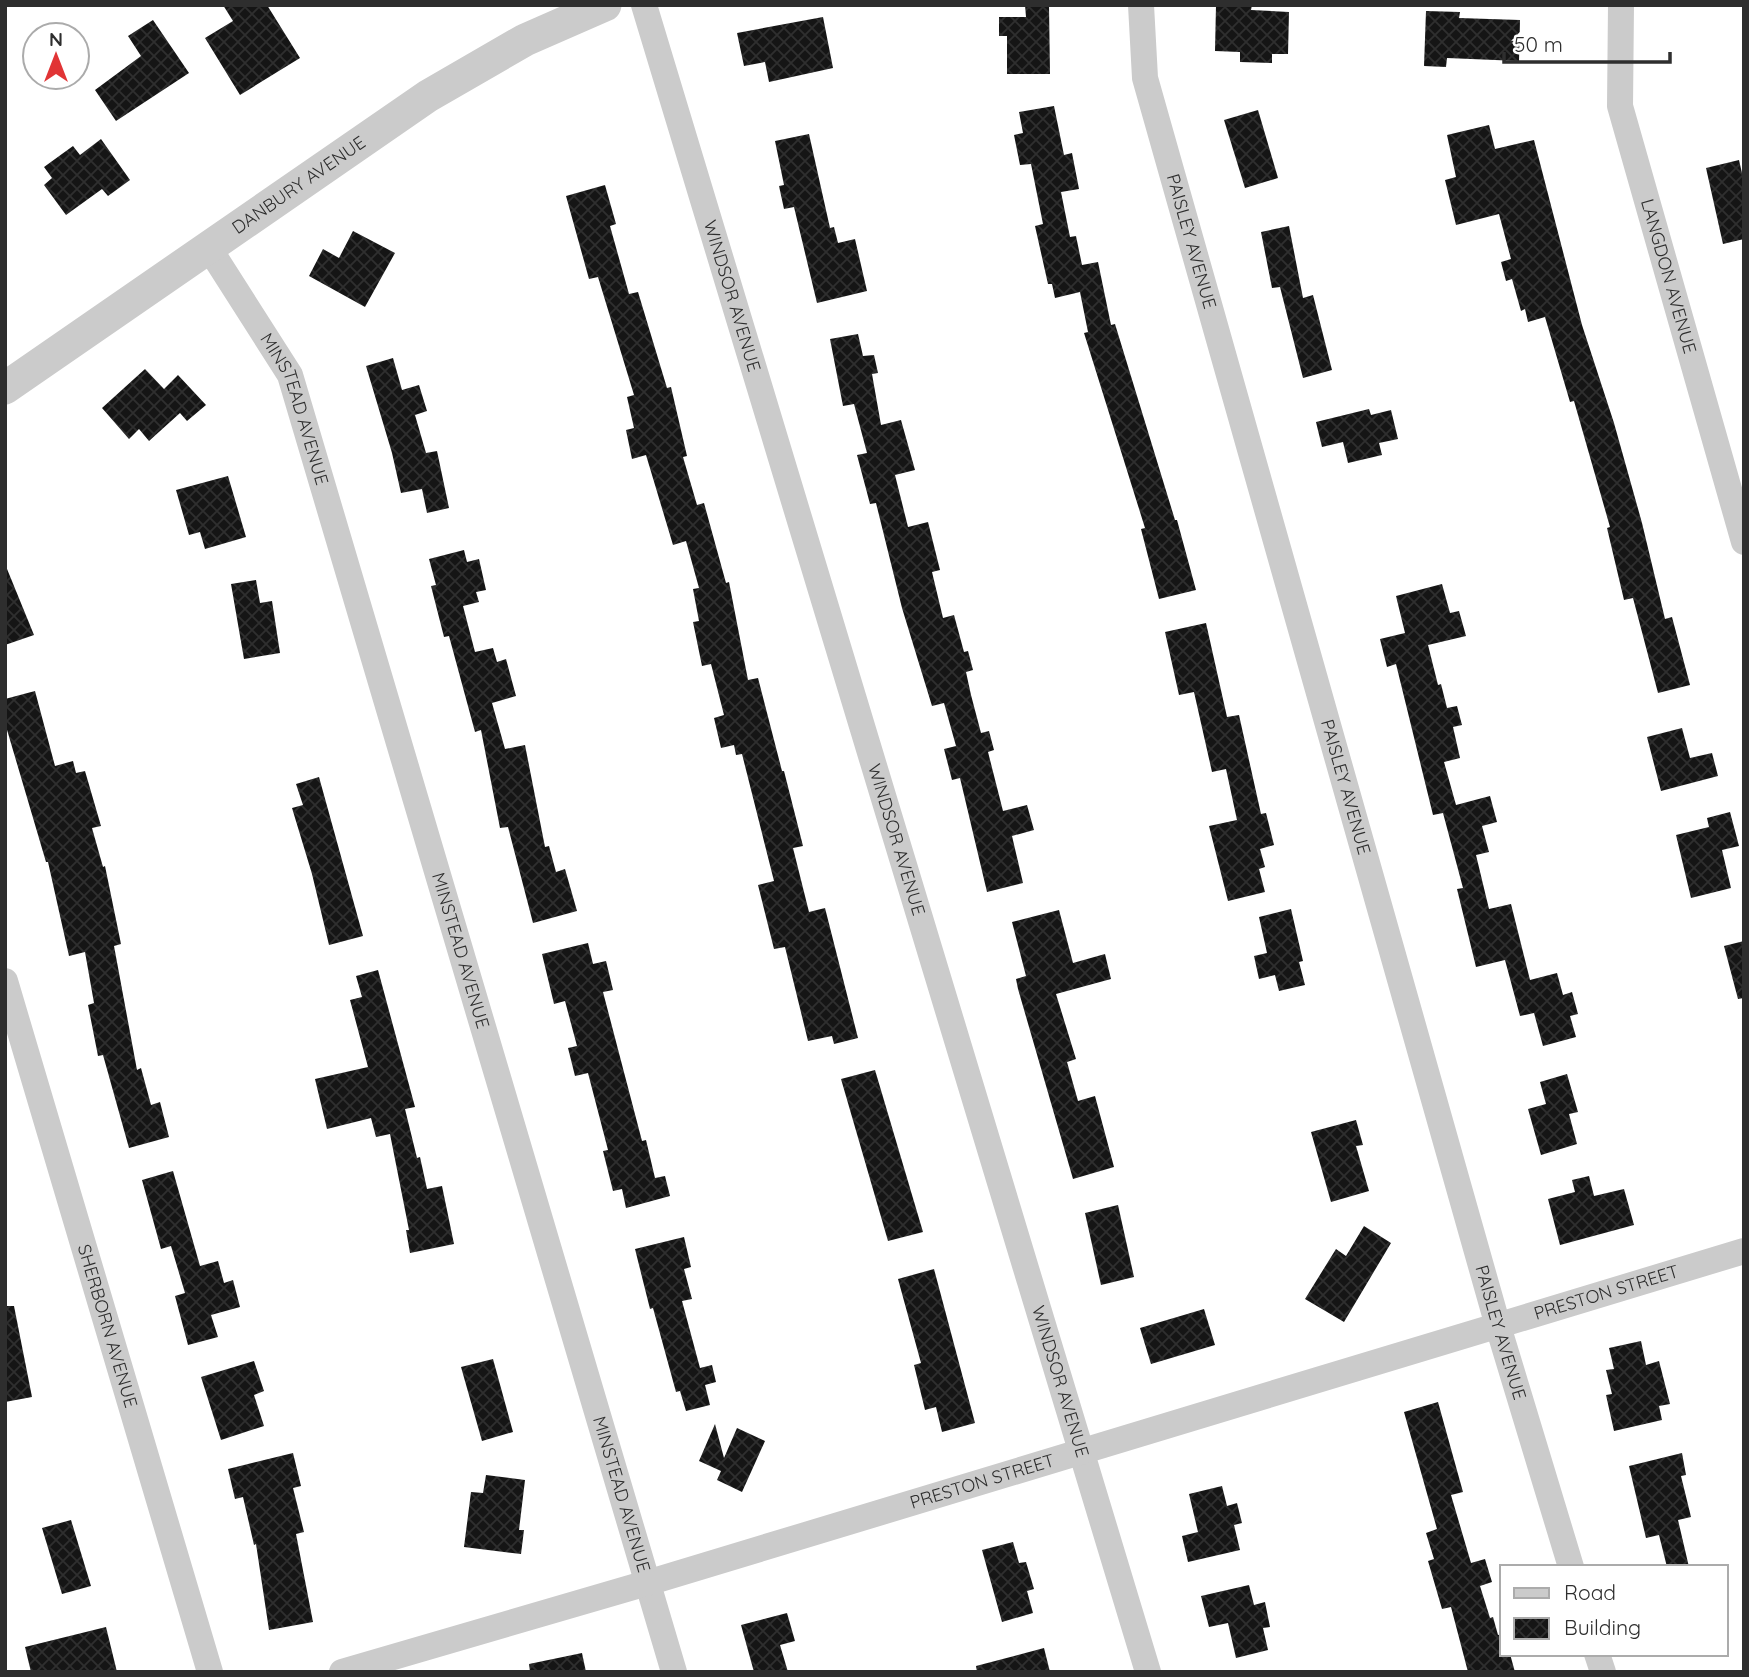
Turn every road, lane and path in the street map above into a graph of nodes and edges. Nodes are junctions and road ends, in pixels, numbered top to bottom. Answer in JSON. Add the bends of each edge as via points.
{"nodes":[{"id":1,"x":605,"y":5,"type":"edge"},
{"id":2,"x":644,"y":5,"type":"edge"},
{"id":3,"x":1141,"y":5,"type":"edge"},
{"id":4,"x":1621,"y":5,"type":"edge"},
{"id":5,"x":209,"y":248,"type":"junction"},
{"id":6,"x":5,"y":388,"type":"edge"},
{"id":7,"x":1744,"y":542,"type":"edge"},
{"id":8,"x":5,"y":981,"type":"edge"},
{"id":9,"x":1744,"y":1251,"type":"edge"},
{"id":10,"x":1498,"y":1326,"type":"junction"},
{"id":11,"x":1082,"y":1451,"type":"junction"},
{"id":12,"x":1570,"y":1565,"type":"edge"},
{"id":13,"x":647,"y":1583,"type":"junction"},
{"id":14,"x":210,"y":1672,"type":"edge"},
{"id":15,"x":342,"y":1672,"type":"edge"},
{"id":16,"x":674,"y":1672,"type":"edge"},
{"id":17,"x":1148,"y":1672,"type":"edge"}],
"edges":[{"from":1,"to":5,"type":"street","name":"DANBURY AVENUE","via":[[525,40],[428,96]]},
{"from":2,"to":11,"type":"street","name":"WINDSOR AVENUE"},
{"from":3,"to":10,"type":"street","name":"PAISLEY AVENUE","via":[[1145,78]]},
{"from":4,"to":7,"type":"street","name":"LANGDON AVENUE","via":[[1620,106]]},
{"from":5,"to":6,"type":"street","name":"DANBURY AVENUE"},
{"from":5,"to":13,"type":"street","name":"MINSTEAD AVENUE","via":[[290,375]]},
{"from":8,"to":14,"type":"street","name":"SHERBORN AVENUE"},
{"from":9,"to":10,"type":"street","name":"PRESTON STREET"},
{"from":10,"to":11,"type":"street","name":"PRESTON STREET"},
{"from":10,"to":12,"type":"street","name":"PAISLEY AVENUE"},
{"from":11,"to":13,"type":"street","name":"PRESTON STREET"},
{"from":11,"to":17,"type":"street","name":"WINDSOR AVENUE"},
{"from":13,"to":15,"type":"street","name":"PRESTON STREET"},
{"from":13,"to":16,"type":"street","name":"MINSTEAD AVENUE"}]}
